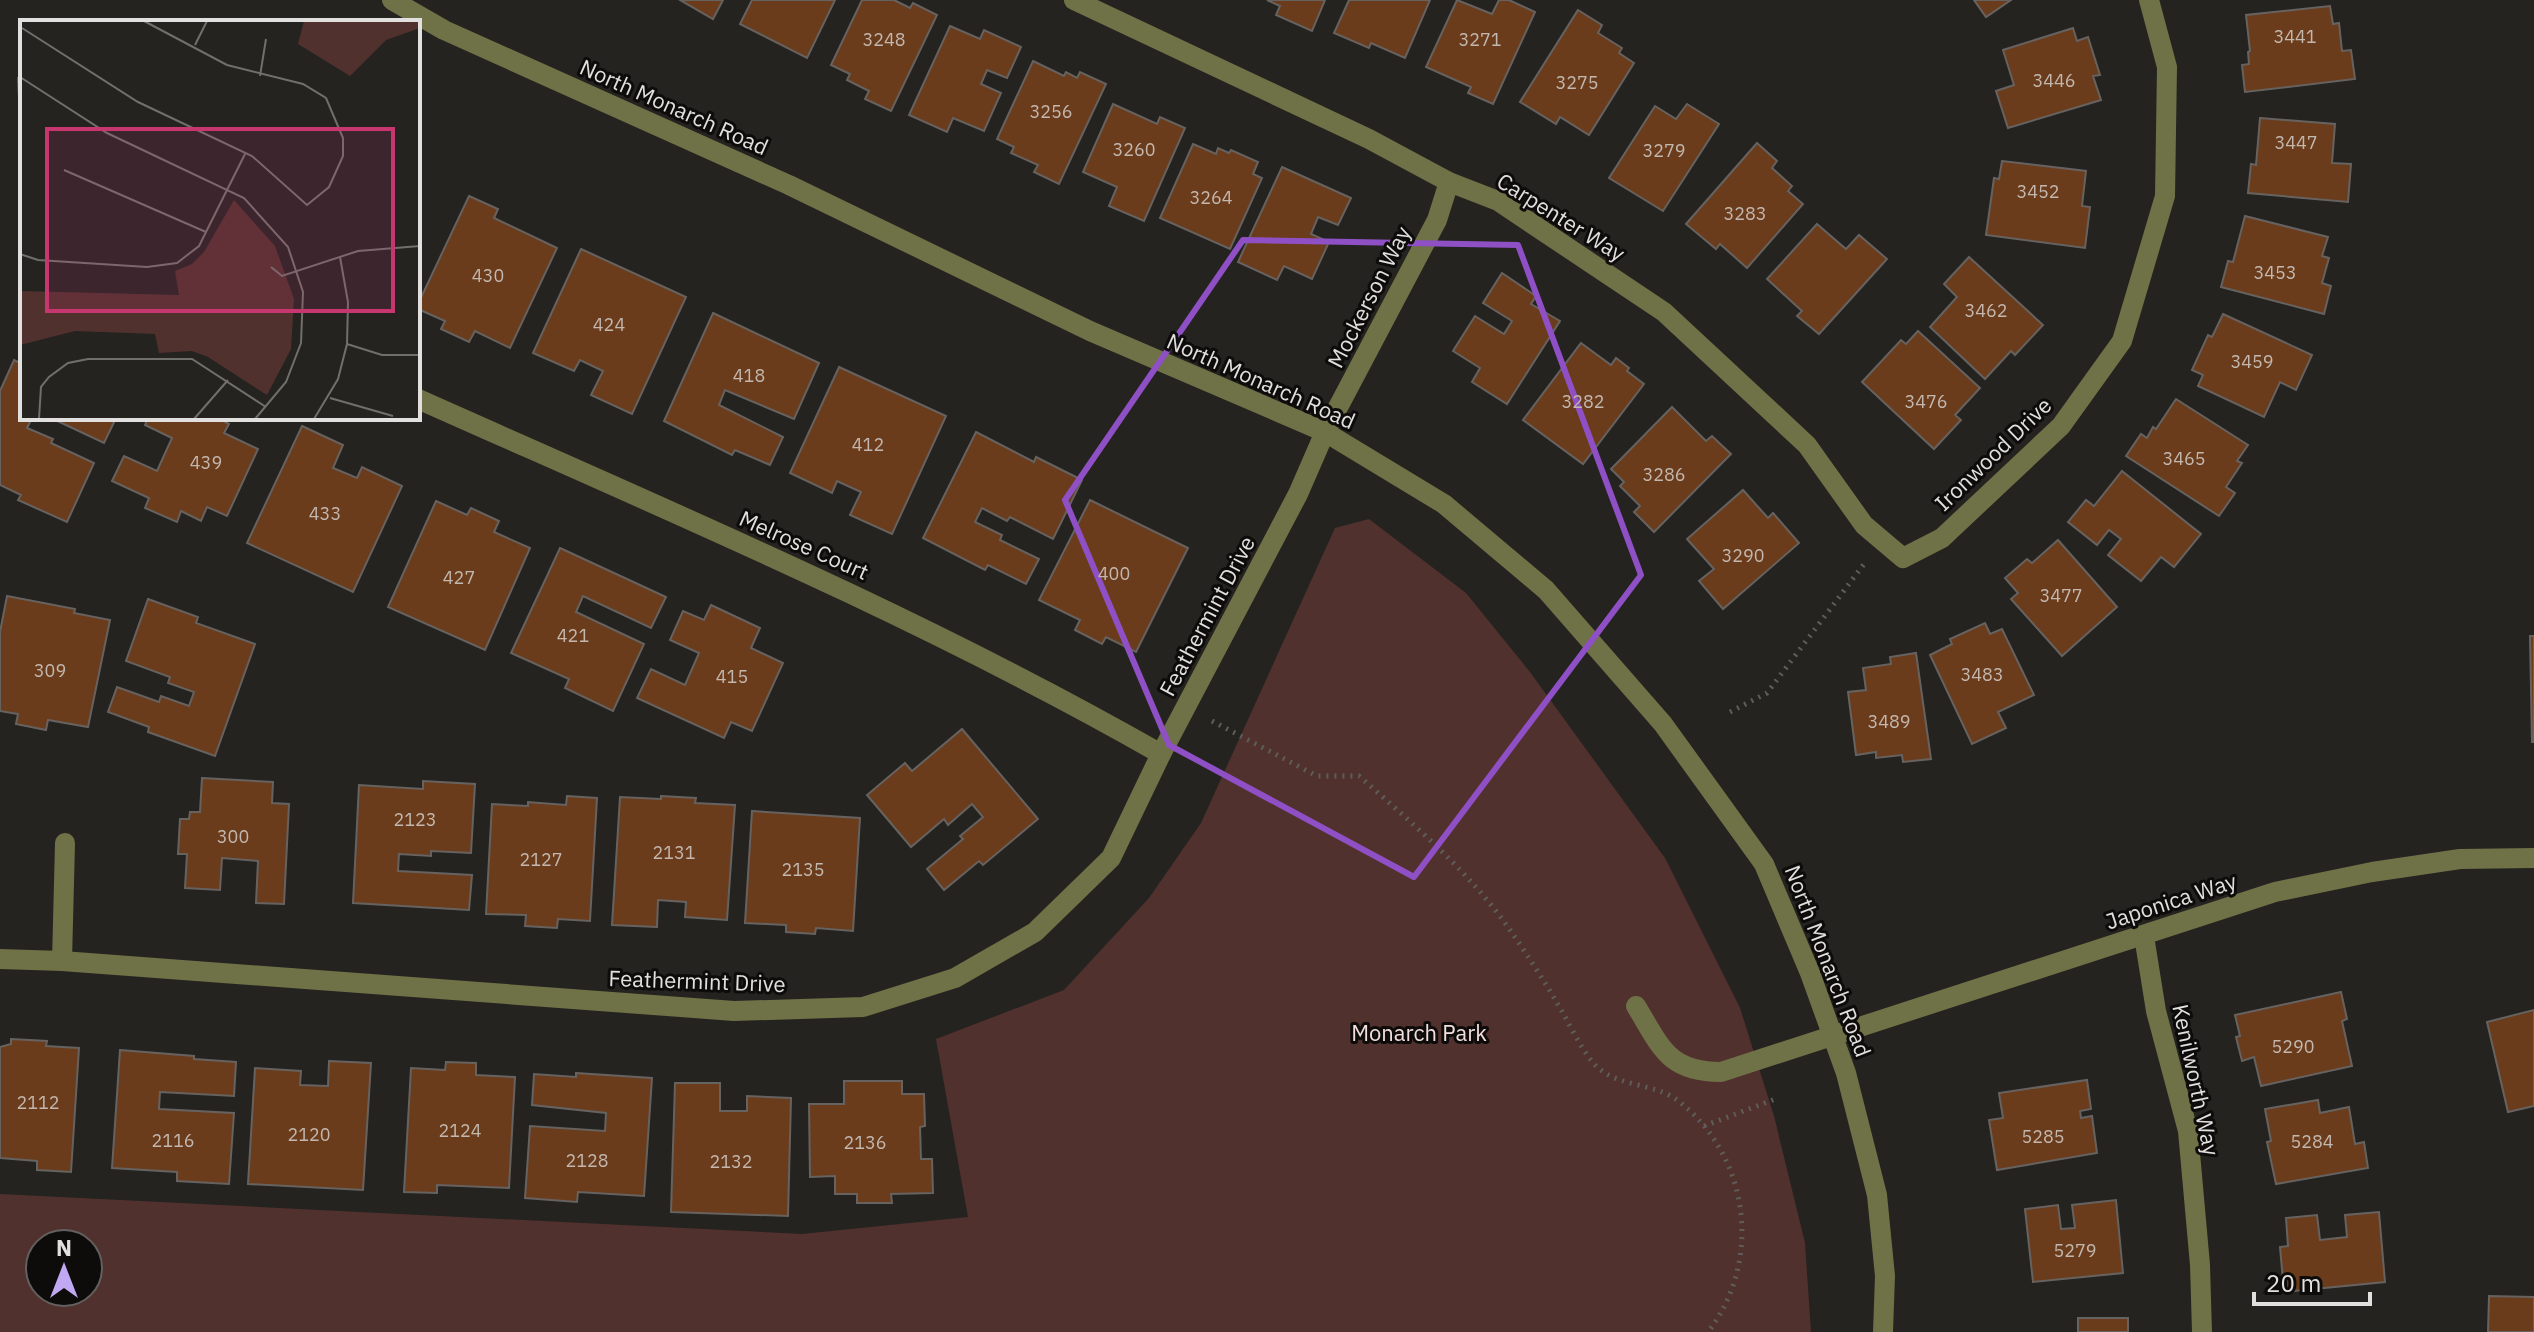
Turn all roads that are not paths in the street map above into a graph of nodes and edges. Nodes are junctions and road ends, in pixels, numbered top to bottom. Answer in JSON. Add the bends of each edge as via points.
{"nodes":[{"id":1,"x":392,"y":0,"type":"edge"},
{"id":2,"x":1074,"y":0,"type":"edge"},
{"id":3,"x":2149,"y":0,"type":"edge"},
{"id":4,"x":1449,"y":182,"type":"junction"},
{"id":5,"x":420,"y":400,"type":"edge"},
{"id":6,"x":1325,"y":432,"type":"junction"},
{"id":7,"x":1903,"y":558,"type":"joint"},
{"id":8,"x":1161,"y":754,"type":"junction"},
{"id":9,"x":65,"y":843,"type":"dead end"},
{"id":10,"x":2534,"y":858,"type":"edge"},
{"id":11,"x":2144,"y":936,"type":"junction"},
{"id":12,"x":0,"y":959,"type":"edge"},
{"id":13,"x":62,"y":961,"type":"junction"},
{"id":14,"x":1636,"y":1006,"type":"dead end"},
{"id":15,"x":1831,"y":1035,"type":"junction"},
{"id":16,"x":1883,"y":1332,"type":"edge"},
{"id":17,"x":2202,"y":1332,"type":"edge"}],
"edges":[{"from":1,"to":6,"type":"street","name":"North Monarch Road","via":[[444,30],[789,185],[1090,331]]},
{"from":2,"to":4,"type":"street","name":"Carpenter Way"},
{"from":3,"to":7,"type":"street","name":"Ironwood Drive","via":[[2167,67],[2165,196],[2122,341],[2061,426],[1942,538]]},
{"from":4,"to":6,"type":"street","name":"Mockerson Way","via":[[1437,220]]},
{"from":4,"to":7,"type":"street","name":"Carpenter Way","via":[[1498,201],[1664,312],[1807,445],[1864,525]]},
{"from":5,"to":8,"type":"street","name":"Melrose Court","via":[[849,591]]},
{"from":6,"to":8,"type":"street","name":"Feathermint Drive","via":[[1298,494]]},
{"from":6,"to":15,"type":"street","name":"North Monarch Road","via":[[1444,504],[1546,590],[1663,724],[1764,864]]},
{"from":8,"to":13,"type":"street","name":"Feathermint Drive","via":[[1111,858],[1035,932],[955,978],[863,1007],[734,1011]]},
{"from":9,"to":13,"type":"street"},
{"from":10,"to":11,"type":"street","name":"Japonica Way","via":[[2460,859],[2372,872],[2275,892]]},
{"from":11,"to":15,"type":"street","name":"Japonica Way"},
{"from":11,"to":17,"type":"street","name":"Kenilworth Way","via":[[2156,1011],[2188,1131]]},
{"from":12,"to":13,"type":"street","name":"Feathermint Drive"},
{"from":14,"to":15,"type":"street","name":"Japonica Way","via":[[1674,1062],[1698,1072],[1750,1064]]},
{"from":15,"to":16,"type":"street","name":"North Monarch Road","via":[[1877,1195],[1885,1276]]}]}
